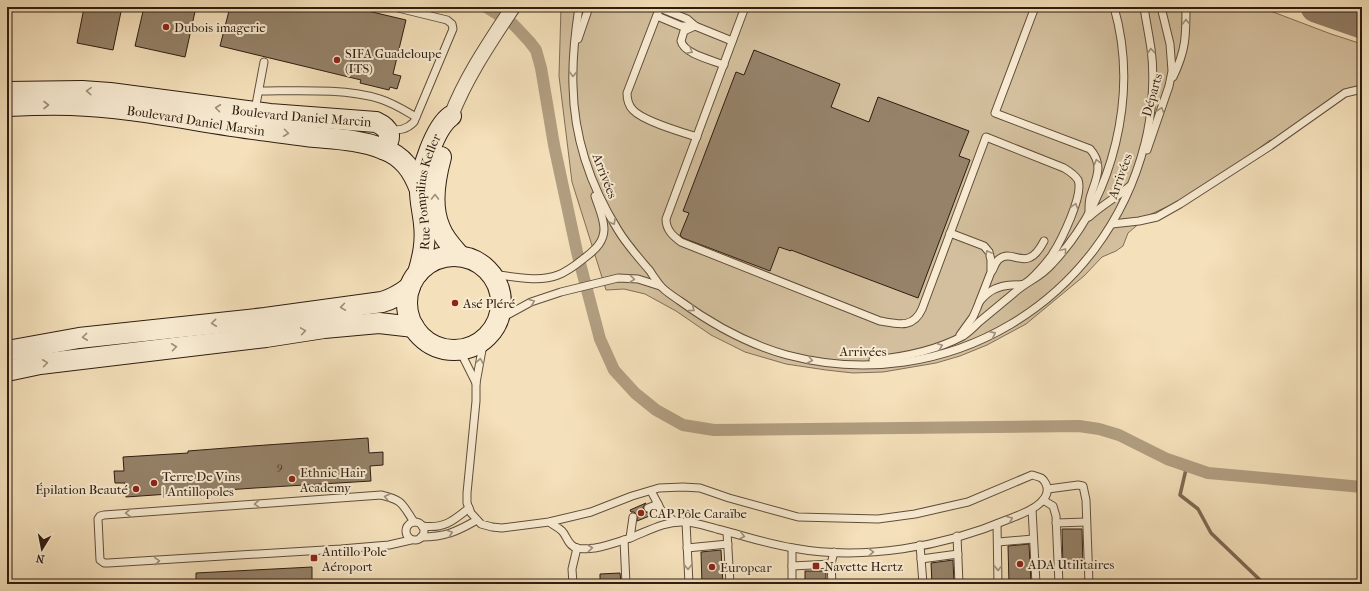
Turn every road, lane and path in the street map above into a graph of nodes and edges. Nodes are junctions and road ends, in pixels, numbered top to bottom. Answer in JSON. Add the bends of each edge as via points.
{"nodes":[{"id":1,"x":394,"y":7,"type":"edge"},
{"id":2,"x":513,"y":7,"type":"edge"},
{"id":3,"x":579,"y":7,"type":"edge"},
{"id":4,"x":589,"y":7,"type":"edge"},
{"id":5,"x":660,"y":7,"type":"edge"},
{"id":6,"x":745,"y":7,"type":"edge"},
{"id":7,"x":1035,"y":7,"type":"edge"},
{"id":8,"x":1114,"y":7,"type":"edge"},
{"id":9,"x":1144,"y":7,"type":"edge"},
{"id":10,"x":1162,"y":7,"type":"edge"},
{"id":11,"x":1186,"y":7,"type":"edge"},
{"id":12,"x":657,"y":16,"type":"junction"},
{"id":13,"x":695,"y":26,"type":"junction"},
{"id":14,"x":732,"y":41,"type":"junction"},
{"id":15,"x":574,"y":49,"type":"junction"},
{"id":16,"x":264,"y":62,"type":"dead end"},
{"id":17,"x":724,"y":65,"type":"junction"},
{"id":18,"x":1169,"y":86,"type":"junction"},
{"id":19,"x":1362,"y":89,"type":"edge"},
{"id":20,"x":259,"y":91,"type":"junction"},
{"id":21,"x":7,"y":92,"type":"edge"},
{"id":22,"x":7,"y":106,"type":"edge"},
{"id":23,"x":254,"y":112,"type":"junction"},
{"id":24,"x":451,"y":116,"type":"junction"},
{"id":25,"x":416,"y":117,"type":"junction"},
{"id":26,"x":384,"y":127,"type":"junction"},
{"id":27,"x":697,"y":137,"type":"junction"},
{"id":28,"x":383,"y":149,"type":"junction"},
{"id":29,"x":586,"y":161,"type":"junction"},
{"id":30,"x":1132,"y":185,"type":"junction"},
{"id":31,"x":420,"y":190,"type":"junction"},
{"id":32,"x":1088,"y":214,"type":"junction"},
{"id":33,"x":1084,"y":222,"type":"junction"},
{"id":34,"x":1112,"y":224,"type":"junction"},
{"id":35,"x":950,"y":233,"type":"junction"},
{"id":36,"x":1044,"y":241,"type":"dead end"},
{"id":37,"x":460,"y":256,"type":"junction"},
{"id":38,"x":991,"y":272,"type":"junction"},
{"id":39,"x":491,"y":274,"type":"junction"},
{"id":40,"x":414,"y":280,"type":"junction"},
{"id":41,"x":1024,"y":284,"type":"junction"},
{"id":42,"x":660,"y":286,"type":"junction"},
{"id":43,"x":980,"y":301,"type":"junction"},
{"id":44,"x":498,"y":320,"type":"junction"},
{"id":45,"x":414,"y":327,"type":"junction"},
{"id":46,"x":957,"y":338,"type":"junction"},
{"id":47,"x":484,"y":339,"type":"junction"},
{"id":48,"x":458,"y":349,"type":"junction"},
{"id":49,"x":7,"y":351,"type":"edge"},
{"id":50,"x":833,"y":364,"type":"junction"},
{"id":51,"x":7,"y":371,"type":"edge"},
{"id":52,"x":476,"y":383,"type":"junction"},
{"id":53,"x":1048,"y":489,"type":"junction"},
{"id":54,"x":651,"y":490,"type":"junction"},
{"id":55,"x":1043,"y":500,"type":"junction"},
{"id":56,"x":658,"y":504,"type":"junction"},
{"id":57,"x":469,"y":508,"type":"junction"},
{"id":58,"x":648,"y":508,"type":"dead end"},
{"id":59,"x":1032,"y":509,"type":"junction"},
{"id":60,"x":633,"y":517,"type":"dead end"},
{"id":61,"x":477,"y":520,"type":"junction"},
{"id":62,"x":414,"y":522,"type":"junction"},
{"id":63,"x":549,"y":522,"type":"junction"},
{"id":64,"x":675,"y":522,"type":"junction"},
{"id":65,"x":686,"y":522,"type":"junction"},
{"id":66,"x":1086,"y":522,"type":"junction"},
{"id":67,"x":1056,"y":523,"type":"junction"},
{"id":68,"x":997,"y":524,"type":"junction"},
{"id":69,"x":422,"y":526,"type":"junction"},
{"id":70,"x":727,"y":532,"type":"junction"},
{"id":71,"x":957,"y":536,"type":"junction"},
{"id":72,"x":421,"y":537,"type":"junction"},
{"id":73,"x":627,"y":539,"type":"junction"},
{"id":74,"x":1033,"y":539,"type":"junction"},
{"id":75,"x":411,"y":540,"type":"junction"},
{"id":76,"x":998,"y":542,"type":"junction"},
{"id":77,"x":728,"y":544,"type":"junction"},
{"id":78,"x":920,"y":545,"type":"junction"},
{"id":79,"x":577,"y":548,"type":"junction"},
{"id":80,"x":687,"y":548,"type":"junction"},
{"id":81,"x":792,"y":548,"type":"junction"},
{"id":82,"x":834,"y":552,"type":"junction"},
{"id":83,"x":958,"y":554,"type":"junction"},
{"id":84,"x":921,"y":559,"type":"junction"},
{"id":85,"x":831,"y":564,"type":"junction"},
{"id":86,"x":792,"y":566,"type":"junction"},
{"id":87,"x":573,"y":584,"type":"edge"},
{"id":88,"x":626,"y":584,"type":"edge"},
{"id":89,"x":689,"y":584,"type":"edge"},
{"id":90,"x":730,"y":584,"type":"edge"},
{"id":91,"x":792,"y":584,"type":"edge"},
{"id":92,"x":832,"y":584,"type":"edge"},
{"id":93,"x":923,"y":584,"type":"edge"},
{"id":94,"x":960,"y":584,"type":"edge"},
{"id":95,"x":998,"y":584,"type":"edge"},
{"id":96,"x":1036,"y":584,"type":"edge"},
{"id":97,"x":1059,"y":584,"type":"edge"},
{"id":98,"x":1089,"y":584,"type":"edge"}],
"edges":[{"from":1,"to":25,"type":"lane","via":[[447,20],[452,24],[449,39]]},
{"from":2,"to":24,"type":"street","name":"Rue Pompilius Keller","via":[[470,76]]},
{"from":3,"to":15,"type":"lane","name":"Arrivées"},
{"from":4,"to":15,"type":"lane"},
{"from":5,"to":12,"type":"lane"},
{"from":5,"to":13,"type":"lane","via":[[687,19]]},
{"from":6,"to":14,"type":"lane"},
{"from":32,"to":7,"type":"lane","one_way":true,"via":[[1099,165],[1090,149],[995,113]]},
{"from":8,"to":32,"type":"lane","via":[[1122,50],[1122,105],[1110,162]]},
{"from":30,"to":9,"type":"lane","name":"Arrivées","one_way":true,"via":[[1145,142],[1152,96],[1151,51]]},
{"from":10,"to":18,"type":"lane","name":"Départs","via":[[1170,44],[1172,71]]},
{"from":18,"to":11,"type":"lane","one_way":true,"via":[[1183,54]]},
{"from":12,"to":13,"type":"lane","via":[[681,26]]},
{"from":12,"to":27,"type":"lane","via":[[627,92],[627,99],[637,114]]},
{"from":13,"to":14,"type":"lane"},
{"from":13,"to":17,"type":"lane","one_way":true,"via":[[684,31],[681,41],[684,47],[689,52]]},
{"from":14,"to":17,"type":"lane"},
{"from":15,"to":29,"type":"lane","name":"Arrivées","one_way":true,"via":[[573,87],[577,124]]},
{"from":16,"to":20,"type":"lane"},
{"from":17,"to":27,"type":"lane"},
{"from":30,"to":18,"type":"lane","name":"Départs","one_way":true,"via":[[1141,168]]},
{"from":19,"to":34,"type":"lane","via":[[1345,93],[1270,146],[1158,216]]},
{"from":20,"to":23,"type":"lane"},
{"from":20,"to":25,"type":"lane","via":[[340,92],[367,96],[394,104]]},
{"from":23,"to":21,"type":"street","name":"Boulevard Daniel Marcin","one_way":true,"via":[[110,93]]},
{"from":22,"to":28,"type":"street","name":"Boulevard Daniel Marsin","one_way":true,"via":[[71,105],[127,110],[258,130],[345,139]]},
{"from":23,"to":26,"type":"street","name":"Boulevard Daniel Marcin","via":[[369,121]]},
{"from":24,"to":31,"type":"street","name":"Rue Pompilius Keller","via":[[445,120],[436,135]]},
{"from":37,"to":24,"type":"street","name":"Rue Pompilius Keller","one_way":true,"via":[[440,230],[435,206],[437,172]]},
{"from":25,"to":26,"type":"lane","via":[[405,129]]},
{"from":26,"to":28,"type":"street","via":[[389,140]]},
{"from":27,"to":35,"type":"lane","via":[[666,219],[667,227],[674,237],[848,309],[880,321],[898,324],[907,324],[917,318]]},
{"from":28,"to":31,"type":"street","name":"Boulevard Daniel Marsin","via":[[395,155],[410,169]]},
{"from":29,"to":39,"type":"lane","via":[[604,229],[598,246],[559,275],[529,278]]},
{"from":29,"to":42,"type":"lane","name":"Arrivées","one_way":true,"via":[[600,198],[618,232]]},
{"from":30,"to":33,"type":"lane"},
{"from":30,"to":34,"type":"lane","name":"Arrivées"},
{"from":31,"to":40,"type":"street","name":"Rue Pompilius Keller","via":[[425,244]]},
{"from":32,"to":33,"type":"lane"},
{"from":41,"to":33,"type":"lane","one_way":true,"via":[[1049,268]]},
{"from":50,"to":34,"type":"lane","name":"Arrivées","one_way":true,"via":[[899,363],[957,349],[993,334],[1027,314],[1073,276]]},
{"from":38,"to":35,"type":"lane","one_way":true,"via":[[989,252],[984,246]]},
{"from":41,"to":35,"type":"lane","one_way":true,"via":[[1051,256],[1063,236],[1077,200],[1078,180],[1064,168],[986,137]]},
{"from":36,"to":38,"type":"lane","via":[[1031,258],[1026,260],[1007,256],[997,261]]},
{"from":37,"to":39,"type":"street","via":[[477,262]]},
{"from":37,"to":40,"type":"street","via":[[442,258],[429,264]]},
{"from":38,"to":43,"type":"lane"},
{"from":39,"to":44,"type":"street","via":[[498,286],[501,301]]},
{"from":40,"to":45,"type":"street","via":[[408,297]]},
{"from":40,"to":49,"type":"street","one_way":true,"via":[[401,294],[382,302],[265,318],[78,338]]},
{"from":41,"to":43,"type":"lane","via":[[991,290]]},
{"from":41,"to":46,"type":"lane","via":[[968,332]]},
{"from":44,"to":42,"type":"lane","one_way":true,"via":[[531,302],[603,281],[633,278]]},
{"from":42,"to":50,"type":"lane","name":"Arrivées","one_way":true,"via":[[704,318],[746,341],[797,358]]},
{"from":43,"to":46,"type":"lane","via":[[973,317]]},
{"from":44,"to":47,"type":"street"},
{"from":45,"to":48,"type":"street","via":[[422,337],[433,344]]},
{"from":51,"to":45,"type":"street","one_way":true,"via":[[40,364],[324,328],[379,323]]},
{"from":50,"to":46,"type":"lane","one_way":true,"via":[[923,352]]},
{"from":47,"to":48,"type":"street"},
{"from":52,"to":47,"type":"lane","one_way":true},
{"from":48,"to":52,"type":"lane"},
{"from":52,"to":57,"type":"lane","via":[[467,493]]},
{"from":53,"to":54,"type":"lane","via":[[1040,477],[1032,475],[968,502],[878,519],[798,516],[700,488]]},
{"from":53,"to":55,"type":"lane"},
{"from":53,"to":66,"type":"lane","via":[[1083,486]]},
{"from":54,"to":56,"type":"lane"},
{"from":54,"to":63,"type":"lane","via":[[591,512]]},
{"from":55,"to":59,"type":"lane"},
{"from":55,"to":67,"type":"lane","via":[[1053,506]]},
{"from":56,"to":58,"type":"lane"},
{"from":56,"to":64,"type":"lane"},
{"from":57,"to":61,"type":"lane"},
{"from":57,"to":69,"type":"lane","via":[[458,518],[441,526]]},
{"from":68,"to":59,"type":"lane","one_way":true},
{"from":59,"to":74,"type":"lane"},
{"from":60,"to":73,"type":"lane"},
{"from":61,"to":63,"type":"lane","via":[[492,528]]},
{"from":72,"to":61,"type":"lane","one_way":true,"via":[[449,534]]},
{"from":62,"to":69,"type":"lane"},
{"from":62,"to":75,"type":"lane","via":[[409,523],[405,531]]},
{"from":62,"to":75,"type":"lane","one_way":true,"via":[[400,501],[381,496],[104,515],[98,519],[100,560],[104,563],[341,549],[389,545]]},
{"from":63,"to":79,"type":"lane","via":[[562,531],[568,542]]},
{"from":64,"to":65,"type":"lane"},
{"from":64,"to":73,"type":"lane"},
{"from":65,"to":70,"type":"lane"},
{"from":65,"to":80,"type":"lane"},
{"from":66,"to":67,"type":"lane"},
{"from":66,"to":98,"type":"lane"},
{"from":67,"to":97,"type":"lane"},
{"from":68,"to":71,"type":"lane"},
{"from":68,"to":76,"type":"lane"},
{"from":69,"to":72,"type":"lane","via":[[424,533]]},
{"from":70,"to":77,"type":"lane"},
{"from":70,"to":81,"type":"lane","one_way":true},
{"from":71,"to":78,"type":"lane"},
{"from":71,"to":83,"type":"lane"},
{"from":72,"to":75,"type":"lane"},
{"from":79,"to":73,"type":"lane","one_way":true,"via":[[587,549]]},
{"from":73,"to":88,"type":"lane"},
{"from":74,"to":76,"type":"lane"},
{"from":74,"to":96,"type":"lane"},
{"from":76,"to":95,"type":"lane","one_way":true},
{"from":77,"to":80,"type":"lane"},
{"from":77,"to":90,"type":"lane"},
{"from":82,"to":78,"type":"lane","one_way":true,"via":[[873,552]]},
{"from":78,"to":84,"type":"lane"},
{"from":79,"to":87,"type":"lane","via":[[572,569]]},
{"from":80,"to":89,"type":"lane","one_way":true},
{"from":81,"to":82,"type":"lane"},
{"from":81,"to":86,"type":"lane"},
{"from":82,"to":85,"type":"lane"},
{"from":83,"to":84,"type":"lane"},
{"from":83,"to":94,"type":"lane"},
{"from":84,"to":93,"type":"lane"},
{"from":85,"to":86,"type":"lane"},
{"from":85,"to":92,"type":"lane"},
{"from":86,"to":91,"type":"lane"}]}
